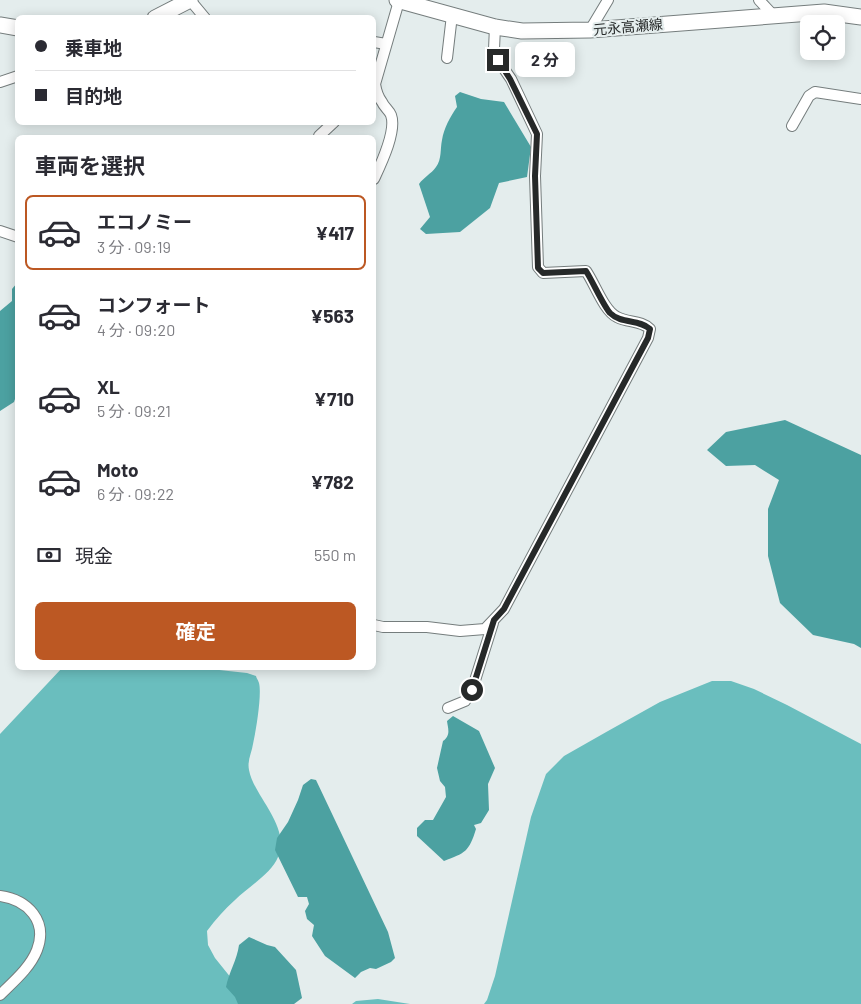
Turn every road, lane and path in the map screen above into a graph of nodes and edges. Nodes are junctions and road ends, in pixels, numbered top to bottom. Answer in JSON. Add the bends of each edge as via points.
{"nodes":[{"id":1,"x":190,"y":0,"type":"edge"},
{"id":2,"x":398,"y":0,"type":"edge"},
{"id":3,"x":608,"y":0,"type":"edge"},
{"id":4,"x":759,"y":0,"type":"edge"},
{"id":5,"x":160,"y":15,"type":"edge"},
{"id":6,"x":202,"y":15,"type":"edge"},
{"id":7,"x":772,"y":15,"type":"junction"},
{"id":8,"x":452,"y":16,"type":"junction"},
{"id":9,"x":861,"y":17,"type":"edge"},
{"id":10,"x":0,"y":25,"type":"edge"},
{"id":11,"x":495,"y":27,"type":"junction"},
{"id":12,"x":15,"y":28,"type":"edge"},
{"id":13,"x":590,"y":30,"type":"junction"},
{"id":14,"x":376,"y":42,"type":"edge"},
{"id":15,"x":386,"y":44,"type":"junction"},
{"id":16,"x":447,"y":58,"type":"dead end"},
{"id":17,"x":15,"y":77,"type":"edge"},
{"id":18,"x":376,"y":77,"type":"edge"},
{"id":19,"x":0,"y":82,"type":"edge"},
{"id":20,"x":376,"y":89,"type":"edge"},
{"id":21,"x":861,"y":99,"type":"edge"},
{"id":22,"x":331,"y":125,"type":"edge"},
{"id":23,"x":792,"y":126,"type":"dead end"},
{"id":24,"x":320,"y":135,"type":"edge"},
{"id":25,"x":376,"y":174,"type":"edge"},
{"id":26,"x":0,"y":231,"type":"edge"},
{"id":27,"x":15,"y":236,"type":"edge"},
{"id":28,"x":494,"y":620,"type":"junction"},
{"id":29,"x":376,"y":625,"type":"edge"},
{"id":30,"x":448,"y":708,"type":"dead end"},
{"id":31,"x":0,"y":896,"type":"edge"},
{"id":32,"x":0,"y":995,"type":"edge"}],
"edges":[{"from":1,"to":5,"type":"main road"},
{"from":1,"to":6,"type":"street"},
{"from":2,"to":8,"type":"main road","name":"元永高瀬線"},
{"from":2,"to":15,"type":"street"},
{"from":3,"to":13,"type":"street"},
{"from":4,"to":7,"type":"street"},
{"from":7,"to":9,"type":"main road","name":"元永高瀬線","via":[[824,12]]},
{"from":7,"to":13,"type":"main road","name":"元永高瀬線"},
{"from":8,"to":11,"type":"main road","name":"元永高瀬線"},
{"from":8,"to":16,"type":"street"},
{"from":10,"to":12,"type":"main road"},
{"from":11,"to":13,"type":"main road","name":"元永高瀬線","via":[[522,31]]},
{"from":11,"to":28,"type":"street","via":[[494,49],[537,134],[538,268],[543,273],[586,271],[610,313],[645,324],[650,329],[559,508],[504,609]]},
{"from":14,"to":15,"type":"street"},
{"from":15,"to":18,"type":"street"},
{"from":17,"to":19,"type":"street"},
{"from":20,"to":25,"type":"street","via":[[392,121],[392,133]]},
{"from":21,"to":23,"type":"street","via":[[815,92],[809,96]]},
{"from":22,"to":24,"type":"street"},
{"from":26,"to":27,"type":"street"},
{"from":28,"to":29,"type":"street","via":[[485,629],[460,631]]},
{"from":28,"to":30,"type":"street","via":[[472,690],[465,701]]},
{"from":31,"to":32,"type":"street","via":[[25,905],[37,919],[40,934],[37,950],[28,966]]}]}
